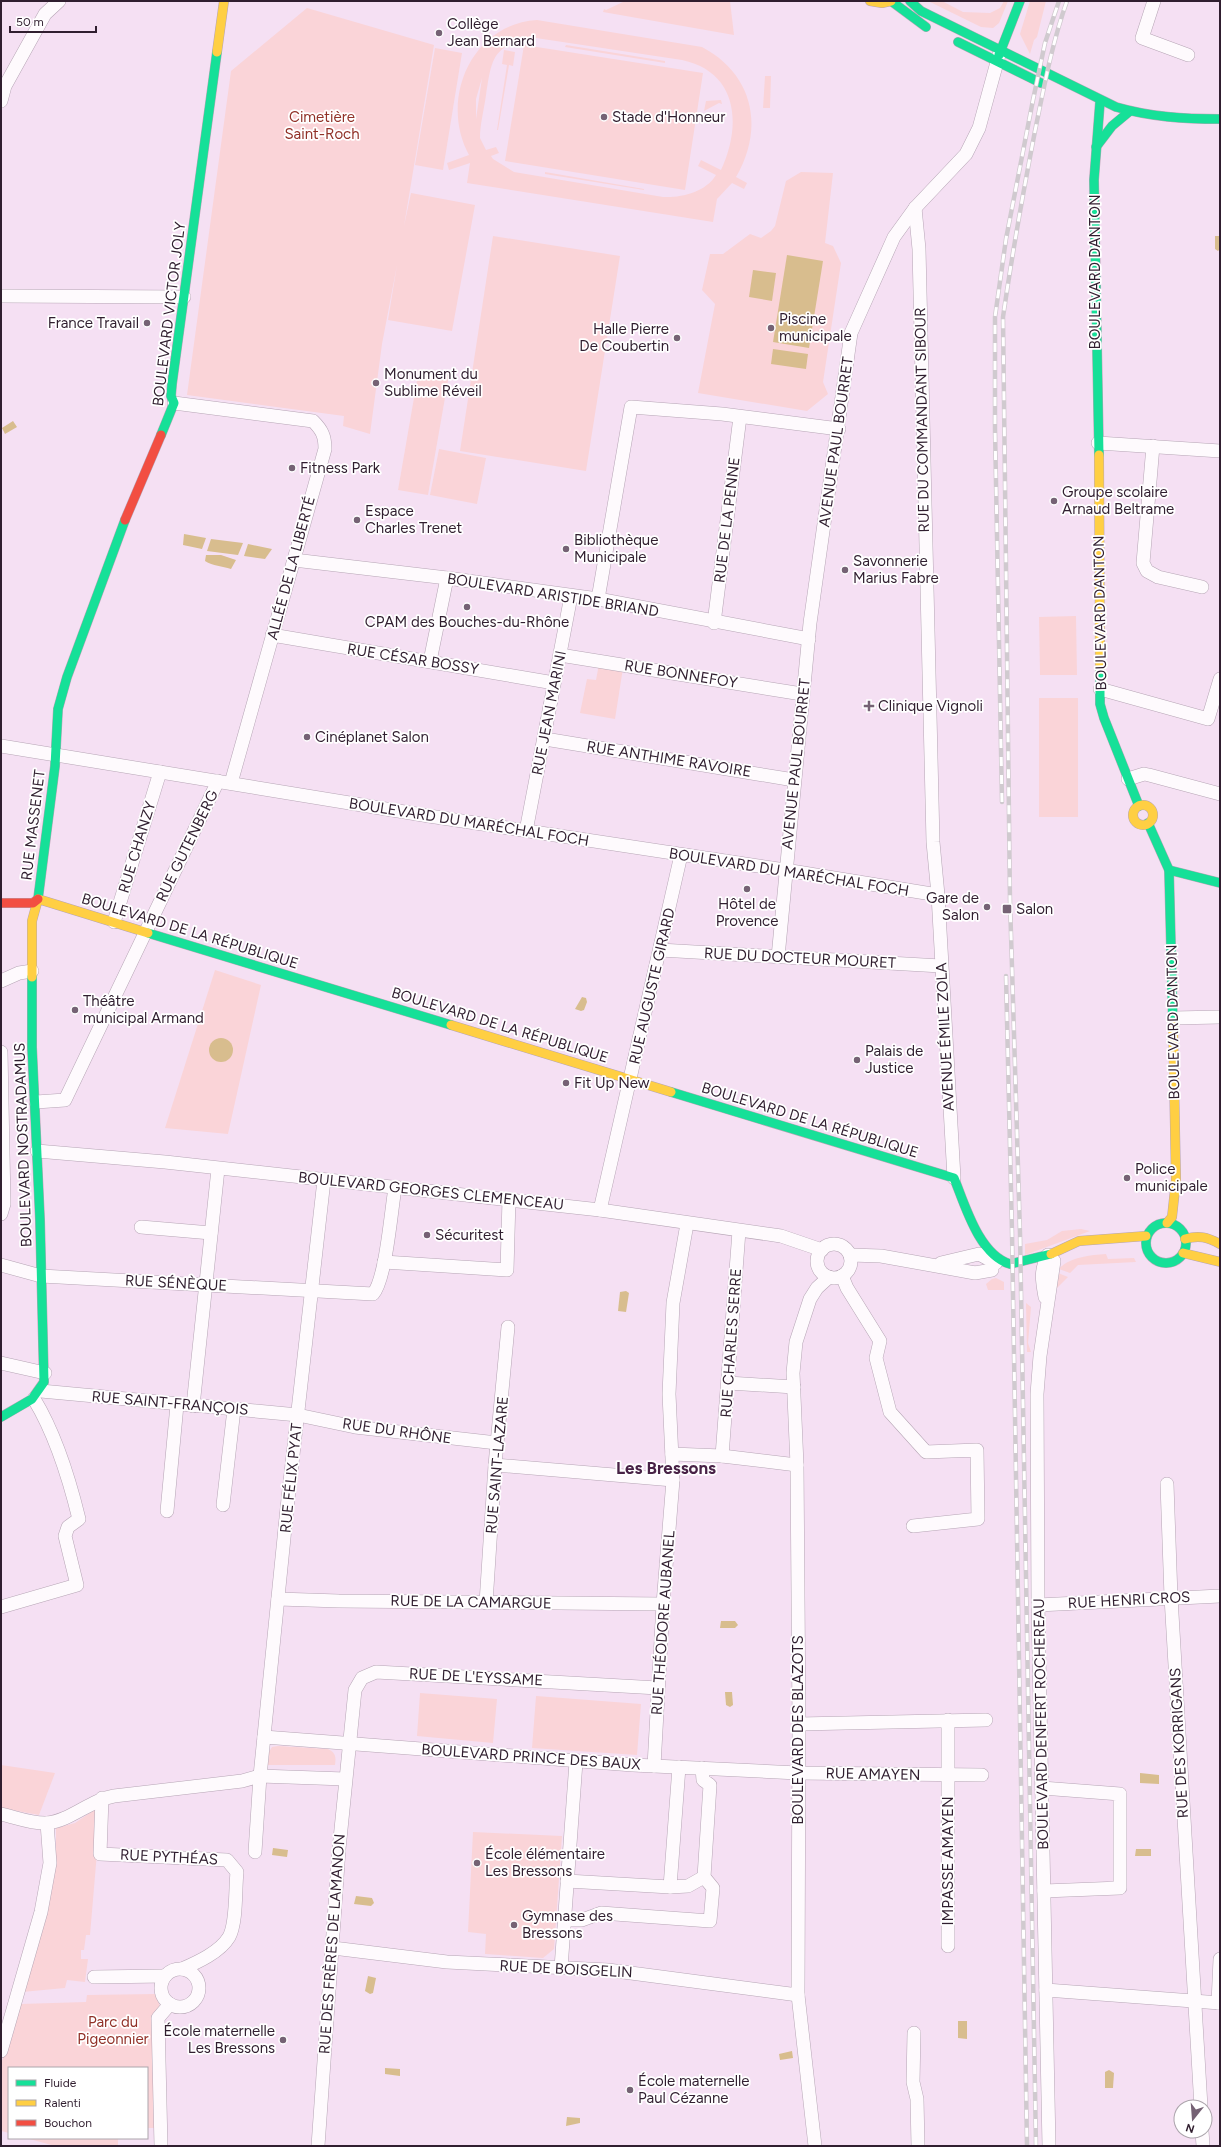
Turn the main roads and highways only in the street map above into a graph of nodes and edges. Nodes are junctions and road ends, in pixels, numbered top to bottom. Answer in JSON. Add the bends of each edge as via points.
{"nodes":[{"id":1,"x":224,"y":1,"type":"edge"},
{"id":2,"x":870,"y":1,"type":"edge"},
{"id":3,"x":891,"y":1,"type":"edge"},
{"id":4,"x":910,"y":1,"type":"edge"},
{"id":5,"x":1020,"y":1,"type":"edge"},
{"id":6,"x":936,"y":31,"type":"dead end"},
{"id":7,"x":948,"y":37,"type":"dead end"},
{"id":8,"x":999,"y":55,"type":"junction"},
{"id":9,"x":1049,"y":87,"type":"dead end"},
{"id":10,"x":1087,"y":102,"type":"dead end"},
{"id":11,"x":1100,"y":102,"type":"junction"},
{"id":12,"x":1130,"y":111,"type":"junction"},
{"id":13,"x":1220,"y":119,"type":"edge"},
{"id":14,"x":1096,"y":147,"type":"junction"},
{"id":15,"x":55,"y":755,"type":"joint"},
{"id":16,"x":1139,"y":806,"type":"junction"},
{"id":17,"x":1148,"y":823,"type":"junction"},
{"id":18,"x":1169,"y":870,"type":"junction"},
{"id":19,"x":1220,"y":884,"type":"edge"},
{"id":20,"x":1,"y":895,"type":"edge"},
{"id":21,"x":38,"y":899,"type":"junction"},
{"id":22,"x":1,"y":903,"type":"edge"},
{"id":23,"x":1167,"y":1223,"type":"junction"},
{"id":24,"x":973,"y":1224,"type":"junction"},
{"id":25,"x":1146,"y":1236,"type":"junction"},
{"id":26,"x":1185,"y":1239,"type":"junction"},
{"id":27,"x":1220,"y":1244,"type":"edge"},
{"id":28,"x":1146,"y":1249,"type":"junction"},
{"id":29,"x":1183,"y":1253,"type":"junction"},
{"id":30,"x":978,"y":1254,"type":"road end"},
{"id":31,"x":1220,"y":1262,"type":"edge"},
{"id":32,"x":1045,"y":1263,"type":"junction"},
{"id":33,"x":1,"y":1417,"type":"edge"}],
"edges":[{"from":1,"to":15,"type":"main road","name":"BOULEVARD VICTOR JOLY","via":[[171,390],[174,404],[115,544],[67,677],[58,709]]},
{"from":2,"to":3,"type":"main road","via":[[882,4]]},
{"from":3,"to":6,"type":"main road","via":[[917,22]]},
{"from":4,"to":8,"type":"main road","via":[[920,11]]},
{"from":5,"to":8,"type":"main road"},
{"from":7,"to":8,"type":"main road"},
{"from":8,"to":9,"type":"main road"},
{"from":8,"to":11,"type":"main road","via":[[1086,92]]},
{"from":10,"to":11,"type":"main road"},
{"from":11,"to":12,"type":"main road"},
{"from":11,"to":14,"type":"main road","name":"BOULEVARD DANTON"},
{"from":12,"to":13,"type":"main road","via":[[1163,117]]},
{"from":12,"to":14,"type":"main road","via":[[1112,126]]},
{"from":14,"to":16,"type":"main road","name":"BOULEVARD DANTON","via":[[1094,215],[1100,704]]},
{"from":15,"to":21,"type":"main road","name":"RUE MASSENET"},
{"from":16,"to":17,"type":"main road","via":[[1134,813],[1135,819],[1139,823]]},
{"from":16,"to":17,"type":"main road","via":[[1145,805],[1152,810],[1152,819]]},
{"from":17,"to":18,"type":"main road","name":"BOULEVARD DANTON"},
{"from":18,"to":19,"type":"main road"},
{"from":18,"to":23,"type":"main road","name":"BOULEVARD DANTON","via":[[1175,1201],[1172,1217]]},
{"from":20,"to":21,"type":"main road","name":"BOULEVARD DE LA RÉPUBLIQUE","via":[[33,895]]},
{"from":21,"to":22,"type":"main road","via":[[33,903]]},
{"from":21,"to":24,"type":"main road","name":"BOULEVARD DE LA RÉPUBLIQUE","via":[[954,1178]]},
{"from":21,"to":33,"type":"main road","name":"BOULEVARD NOSTRADAMUS","via":[[32,921],[32,1047],[45,1373],[37,1395]]},
{"from":23,"to":25,"type":"main road","via":[[1155,1227]]},
{"from":23,"to":26,"type":"main road","via":[[1178,1228]]},
{"from":24,"to":30,"type":"main road"},
{"from":24,"to":32,"type":"main road","via":[[999,1268],[1010,1264]]},
{"from":25,"to":28,"type":"main road"},
{"from":25,"to":32,"type":"main road","via":[[1079,1241]]},
{"from":26,"to":27,"type":"main road","via":[[1207,1237]]},
{"from":26,"to":29,"type":"main road"},
{"from":28,"to":29,"type":"main road","via":[[1154,1260],[1167,1264]]},
{"from":28,"to":32,"type":"main road","via":[[1102,1246]]},
{"from":29,"to":31,"type":"main road"}]}
